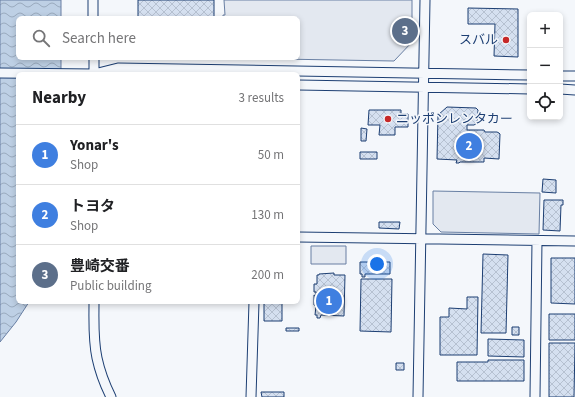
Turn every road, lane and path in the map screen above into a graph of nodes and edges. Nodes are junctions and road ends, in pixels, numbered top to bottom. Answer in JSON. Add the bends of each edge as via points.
{"nodes":[{"id":1,"x":93,"y":0,"type":"edge"},
{"id":2,"x":425,"y":0,"type":"edge"},
{"id":3,"x":93,"y":16,"type":"edge"},
{"id":4,"x":94,"y":60,"type":"edge"},
{"id":5,"x":95,"y":72,"type":"edge"},
{"id":6,"x":103,"y":72,"type":"edge"},
{"id":7,"x":0,"y":73,"type":"edge"},
{"id":8,"x":16,"y":73,"type":"edge"},
{"id":9,"x":423,"y":73,"type":"junction"},
{"id":10,"x":527,"y":75,"type":"edge"},
{"id":11,"x":563,"y":76,"type":"edge"},
{"id":12,"x":575,"y":76,"type":"edge"},
{"id":13,"x":300,"y":85,"type":"edge"},
{"id":14,"x":423,"y":87,"type":"junction"},
{"id":15,"x":527,"y":89,"type":"edge"},
{"id":16,"x":563,"y":89,"type":"edge"},
{"id":17,"x":575,"y":90,"type":"edge"},
{"id":18,"x":300,"y":237,"type":"edge"},
{"id":19,"x":420,"y":240,"type":"junction"},
{"id":20,"x":537,"y":241,"type":"junction"},
{"id":21,"x":575,"y":241,"type":"edge"},
{"id":22,"x":94,"y":304,"type":"edge"},
{"id":23,"x":254,"y":304,"type":"edge"},
{"id":24,"x":111,"y":397,"type":"edge"},
{"id":25,"x":252,"y":397,"type":"edge"},
{"id":26,"x":418,"y":397,"type":"edge"},
{"id":27,"x":535,"y":397,"type":"edge"}],
"edges":[{"from":1,"to":3,"type":"street"},
{"from":2,"to":9,"type":"street"},
{"from":4,"to":5,"type":"street"},
{"from":6,"to":9,"type":"street","via":[[118,68]]},
{"from":7,"to":8,"type":"street"},
{"from":9,"to":10,"type":"street"},
{"from":9,"to":14,"type":"street"},
{"from":11,"to":12,"type":"street"},
{"from":13,"to":14,"type":"street"},
{"from":14,"to":15,"type":"street"},
{"from":14,"to":19,"type":"street"},
{"from":16,"to":17,"type":"street"},
{"from":18,"to":19,"type":"street"},
{"from":19,"to":20,"type":"street"},
{"from":19,"to":26,"type":"street"},
{"from":20,"to":21,"type":"street"},
{"from":20,"to":27,"type":"street"},
{"from":22,"to":24,"type":"street","via":[[97,358]]},
{"from":23,"to":25,"type":"street"}]}
